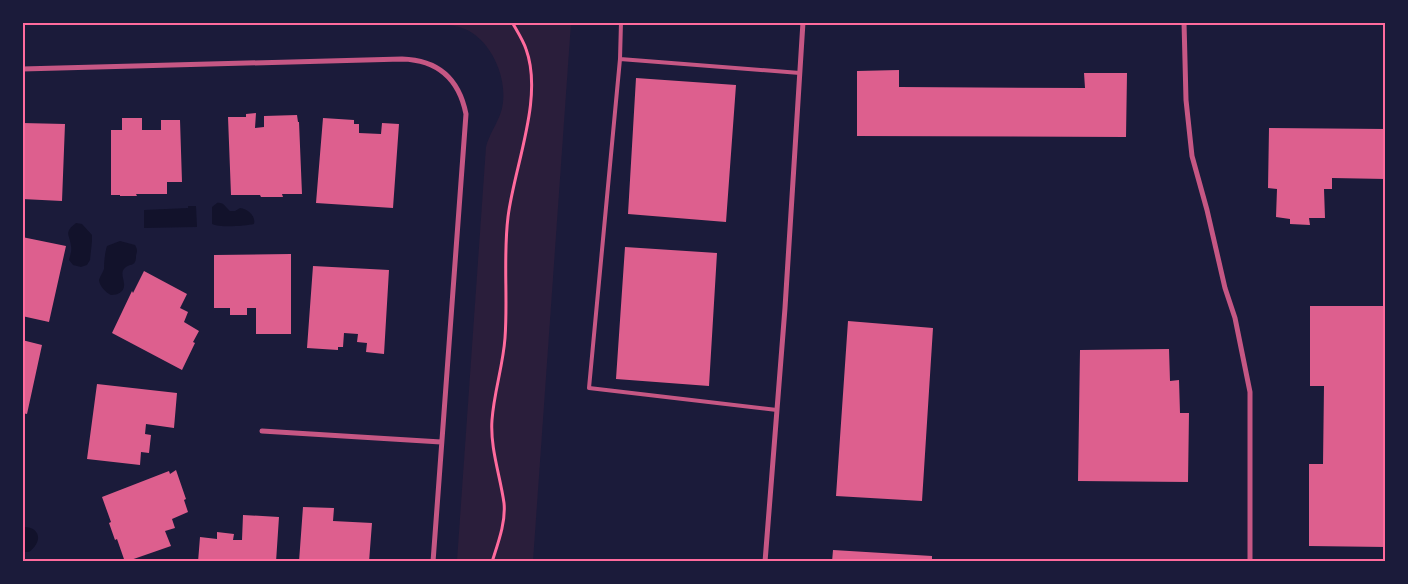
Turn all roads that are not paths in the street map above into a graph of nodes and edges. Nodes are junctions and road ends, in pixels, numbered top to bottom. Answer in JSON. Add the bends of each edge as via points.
{"nodes":[{"id":1,"x":621,"y":22,"type":"edge"},
{"id":2,"x":803,"y":22,"type":"edge"},
{"id":3,"x":1184,"y":22,"type":"edge"},
{"id":4,"x":620,"y":59,"type":"junction"},
{"id":5,"x":22,"y":69,"type":"edge"},
{"id":6,"x":800,"y":73,"type":"junction"},
{"id":7,"x":778,"y":410,"type":"junction"},
{"id":8,"x":262,"y":431,"type":"dead end"},
{"id":9,"x":441,"y":442,"type":"junction"},
{"id":10,"x":433,"y":562,"type":"edge"},
{"id":11,"x":765,"y":562,"type":"edge"},
{"id":12,"x":1250,"y":562,"type":"edge"}],
"edges":[{"from":1,"to":4,"type":"lane"},
{"from":2,"to":6,"type":"street"},
{"from":3,"to":12,"type":"street","via":[[1186,100],[1192,156],[1235,318],[1250,392]]},
{"from":4,"to":6,"type":"lane"},
{"from":4,"to":7,"type":"lane","via":[[589,388]]},
{"from":5,"to":9,"type":"street","via":[[402,59],[437,67],[446,75],[457,88],[466,114]]},
{"from":6,"to":7,"type":"street"},
{"from":7,"to":11,"type":"street"},
{"from":8,"to":9,"type":"street"},
{"from":9,"to":10,"type":"street"}]}
